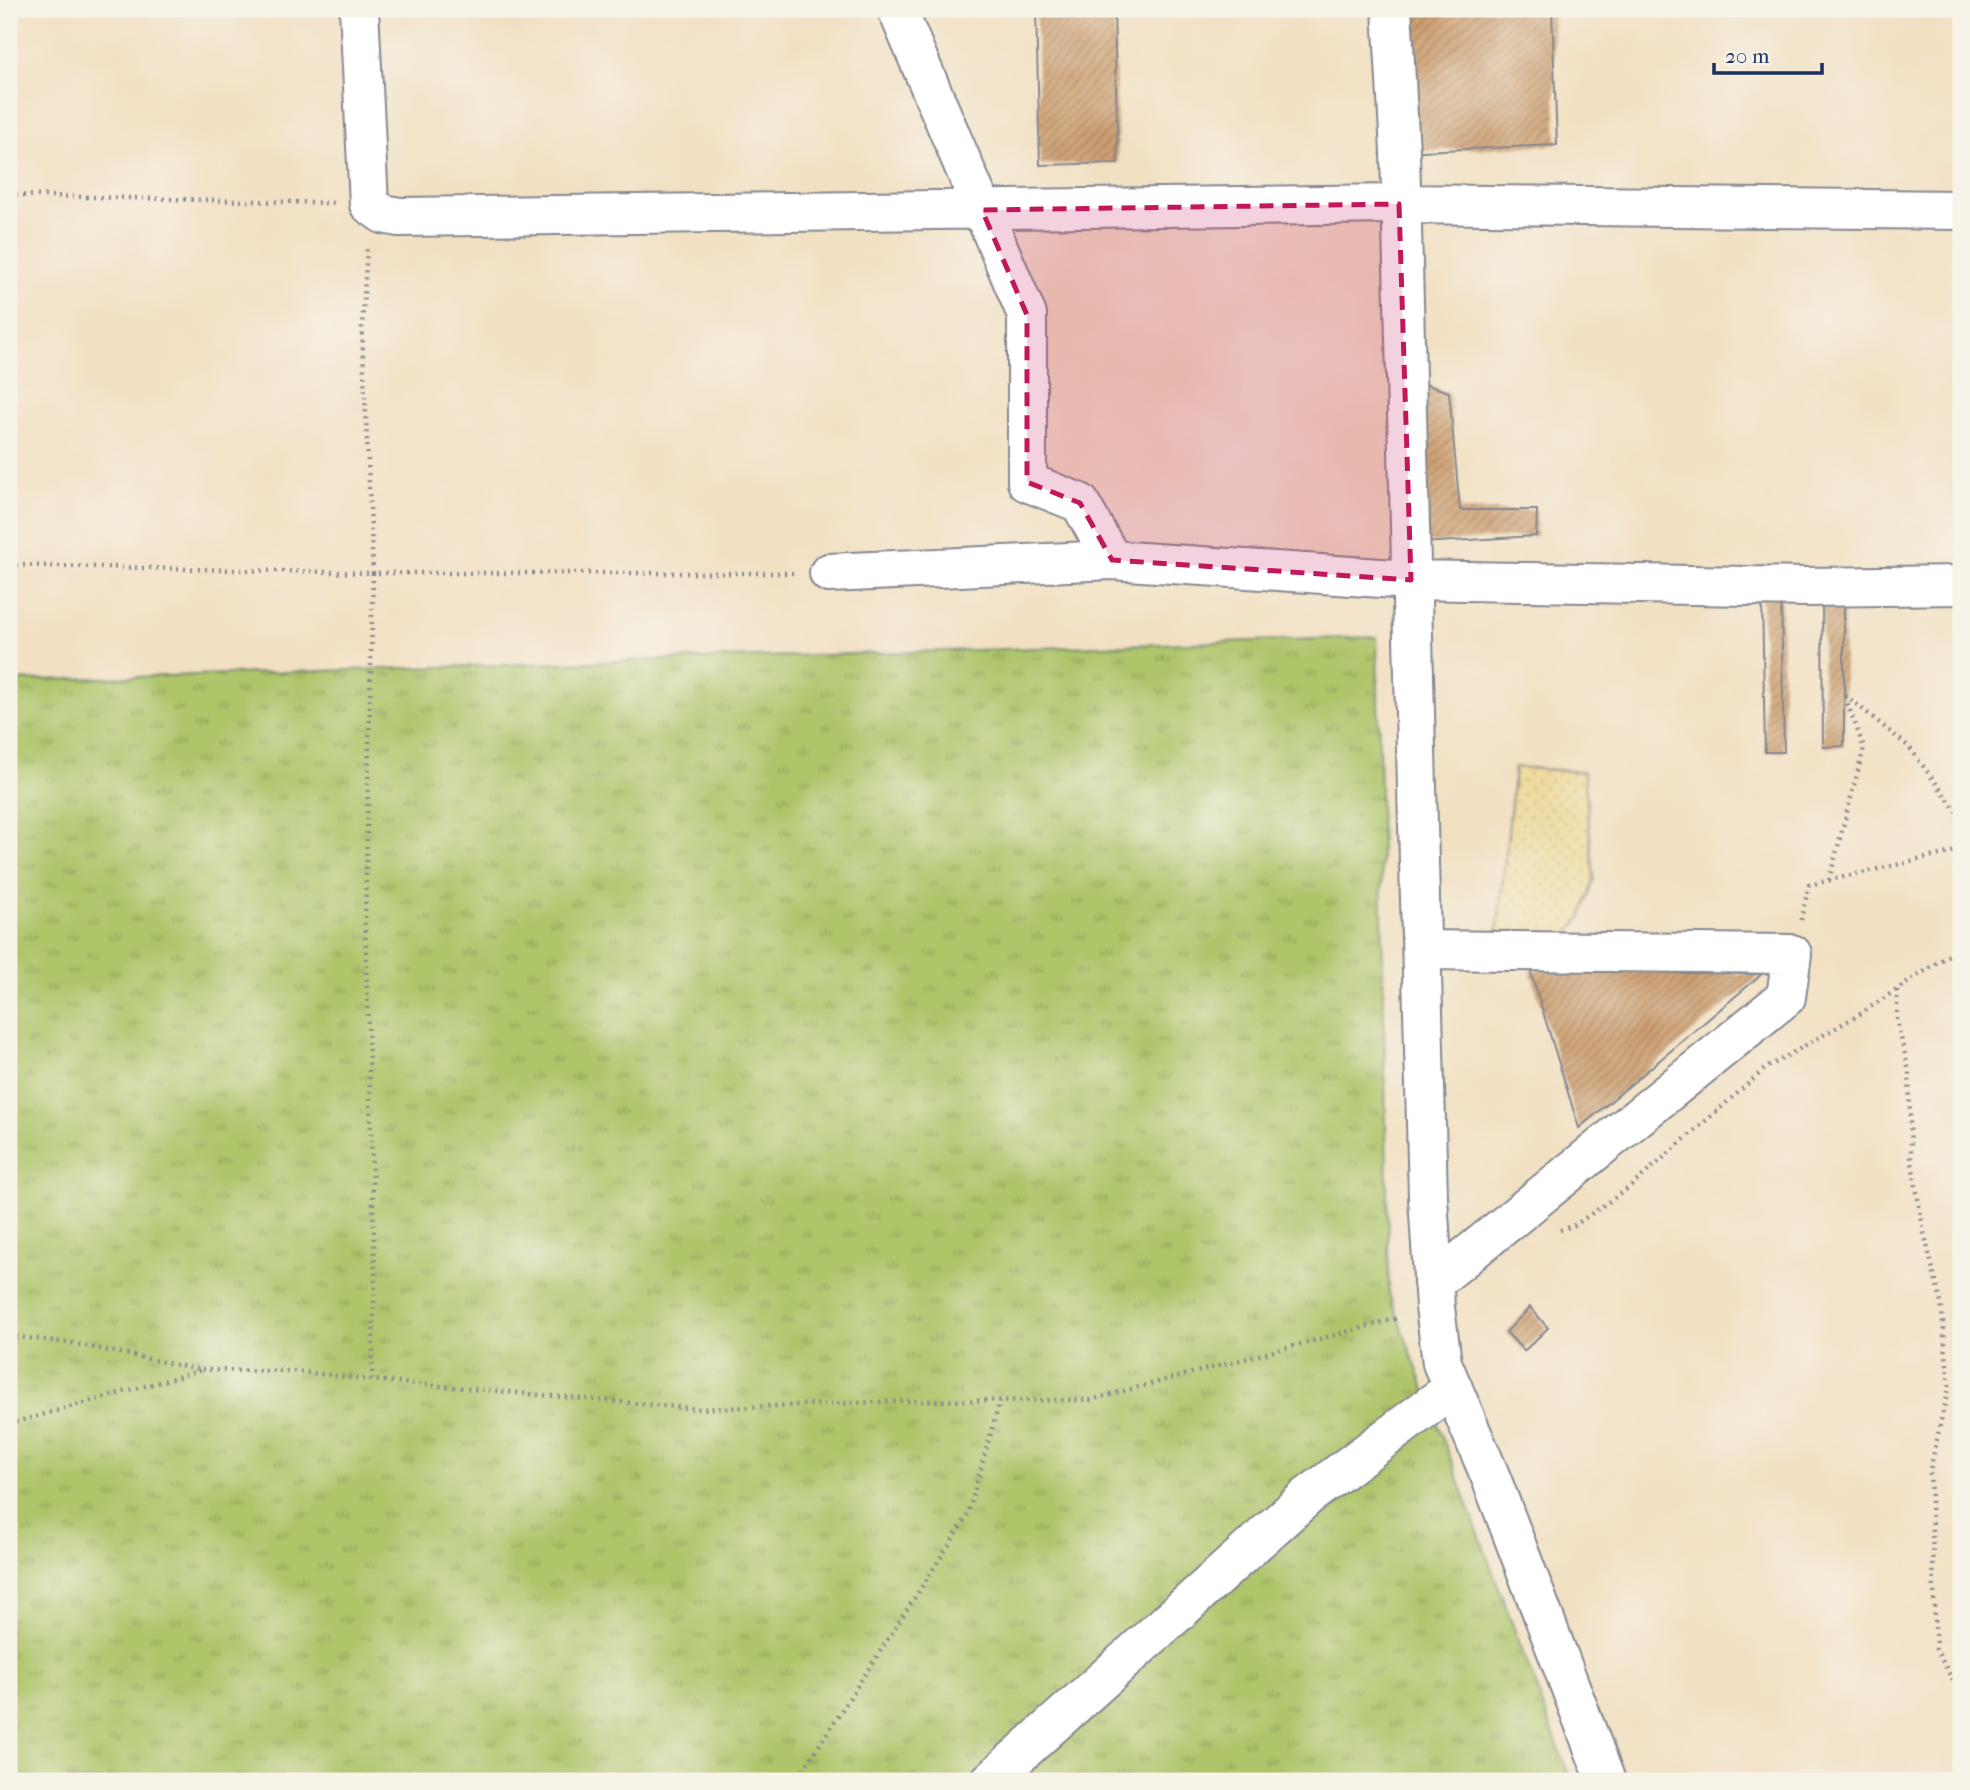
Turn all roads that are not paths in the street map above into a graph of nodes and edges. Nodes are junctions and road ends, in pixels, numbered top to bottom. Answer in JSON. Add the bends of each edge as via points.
{"nodes":[{"id":1,"x":359,"y":9,"type":"edge"},
{"id":2,"x":897,"y":9,"type":"edge"},
{"id":3,"x":1392,"y":9,"type":"edge"},
{"id":4,"x":1399,"y":204,"type":"junction"},
{"id":5,"x":982,"y":209,"type":"junction"},
{"id":6,"x":1961,"y":210,"type":"edge"},
{"id":7,"x":1112,"y":560,"type":"junction"},
{"id":8,"x":829,"y":573,"type":"road end"},
{"id":9,"x":1411,"y":580,"type":"junction"},
{"id":10,"x":1961,"y":585,"type":"edge"},
{"id":11,"x":1422,"y":950,"type":"junction"},
{"id":12,"x":1434,"y":1295,"type":"junction"},
{"id":13,"x":1452,"y":1388,"type":"junction"},
{"id":14,"x":990,"y":1781,"type":"edge"},
{"id":15,"x":1606,"y":1781,"type":"edge"}],
"edges":[{"from":1,"to":5,"type":"street","via":[[369,204],[383,214]]},
{"from":2,"to":5,"type":"street"},
{"from":3,"to":4,"type":"street"},
{"from":4,"to":5,"type":"street"},
{"from":4,"to":6,"type":"street"},
{"from":4,"to":9,"type":"street"},
{"from":5,"to":7,"type":"street","via":[[1027,315],[1027,482],[1080,503]]},
{"from":7,"to":8,"type":"street"},
{"from":7,"to":9,"type":"street"},
{"from":9,"to":10,"type":"street"},
{"from":9,"to":11,"type":"street"},
{"from":11,"to":12,"type":"street"},
{"from":11,"to":12,"type":"street","via":[[1793,954],[1786,998]]},
{"from":12,"to":13,"type":"street","via":[[1442,1363]]},
{"from":13,"to":14,"type":"street","via":[[1308,1496]]},
{"from":13,"to":15,"type":"street"}]}
